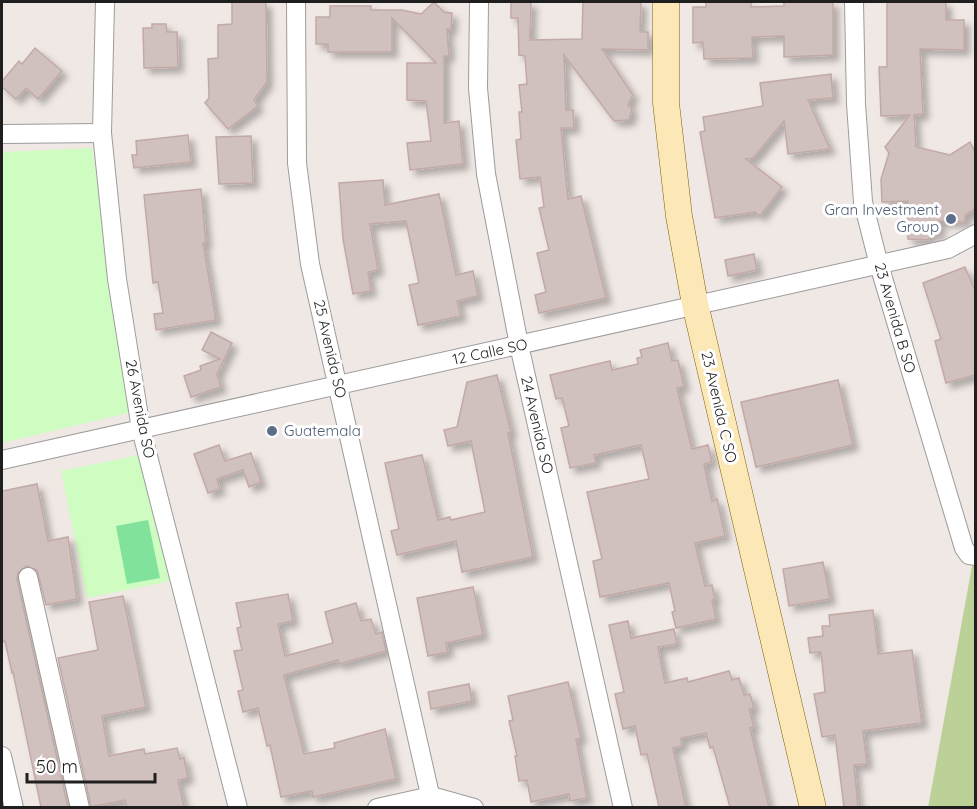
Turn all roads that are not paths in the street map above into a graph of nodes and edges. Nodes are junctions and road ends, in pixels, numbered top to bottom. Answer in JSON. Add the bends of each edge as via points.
{"nodes":[{"id":1,"x":105,"y":2,"type":"edge"},
{"id":2,"x":296,"y":2,"type":"edge"},
{"id":3,"x":479,"y":2,"type":"edge"},
{"id":4,"x":666,"y":2,"type":"edge"},
{"id":5,"x":854,"y":2,"type":"edge"},
{"id":6,"x":102,"y":133,"type":"junction"},
{"id":7,"x":2,"y":134,"type":"edge"},
{"id":8,"x":975,"y":234,"type":"edge"},
{"id":9,"x":879,"y":265,"type":"junction"},
{"id":10,"x":695,"y":304,"type":"junction"},
{"id":11,"x":519,"y":345,"type":"junction"},
{"id":12,"x":338,"y":384,"type":"junction"},
{"id":13,"x":141,"y":429,"type":"junction"},
{"id":14,"x":2,"y":460,"type":"edge"},
{"id":15,"x":972,"y":556,"type":"edge"},
{"id":16,"x":28,"y":578,"type":"dead end"},
{"id":17,"x":2,"y":756,"type":"edge"},
{"id":18,"x":432,"y":802,"type":"edge"},
{"id":19,"x":14,"y":807,"type":"edge"},
{"id":20,"x":80,"y":807,"type":"edge"},
{"id":21,"x":238,"y":807,"type":"edge"},
{"id":22,"x":377,"y":807,"type":"edge"},
{"id":23,"x":474,"y":807,"type":"edge"},
{"id":24,"x":623,"y":807,"type":"edge"},
{"id":25,"x":813,"y":807,"type":"edge"}],
"edges":[{"from":1,"to":6,"type":"street","name":"26 Avenida SO"},
{"from":2,"to":12,"type":"street","name":"25 Avenida SO","via":[[297,163],[310,264]]},
{"from":3,"to":11,"type":"street","name":"24 Avenida SO","via":[[478,88],[486,174]]},
{"from":4,"to":10,"type":"street","name":"23 Avenida C SO","via":[[666,103],[671,156]]},
{"from":5,"to":9,"type":"street","name":"23 Avenida B SO","via":[[863,202]]},
{"from":6,"to":7,"type":"street"},
{"from":6,"to":13,"type":"street","name":"26 Avenida SO","via":[[117,279]]},
{"from":8,"to":9,"type":"street","name":"12 Calle SO","via":[[948,249]]},
{"from":9,"to":10,"type":"street","name":"12 Calle SO"},
{"from":9,"to":15,"type":"street","name":"23 Avenida B SO","via":[[964,548]]},
{"from":10,"to":11,"type":"street","name":"12 Calle SO"},
{"from":10,"to":25,"type":"street","name":"23 Avenida C SO"},
{"from":11,"to":12,"type":"street","name":"12 Calle SO"},
{"from":11,"to":24,"type":"street","name":"24 Avenida SO"},
{"from":12,"to":13,"type":"street","name":"12 Calle SO"},
{"from":12,"to":18,"type":"street","name":"25 Avenida SO"},
{"from":13,"to":14,"type":"street","name":"12 Calle SO"},
{"from":13,"to":21,"type":"street","name":"26 Avenida SO"},
{"from":16,"to":20,"type":"street"},
{"from":17,"to":19,"type":"street"},
{"from":18,"to":22,"type":"street"},
{"from":18,"to":23,"type":"street"}]}
